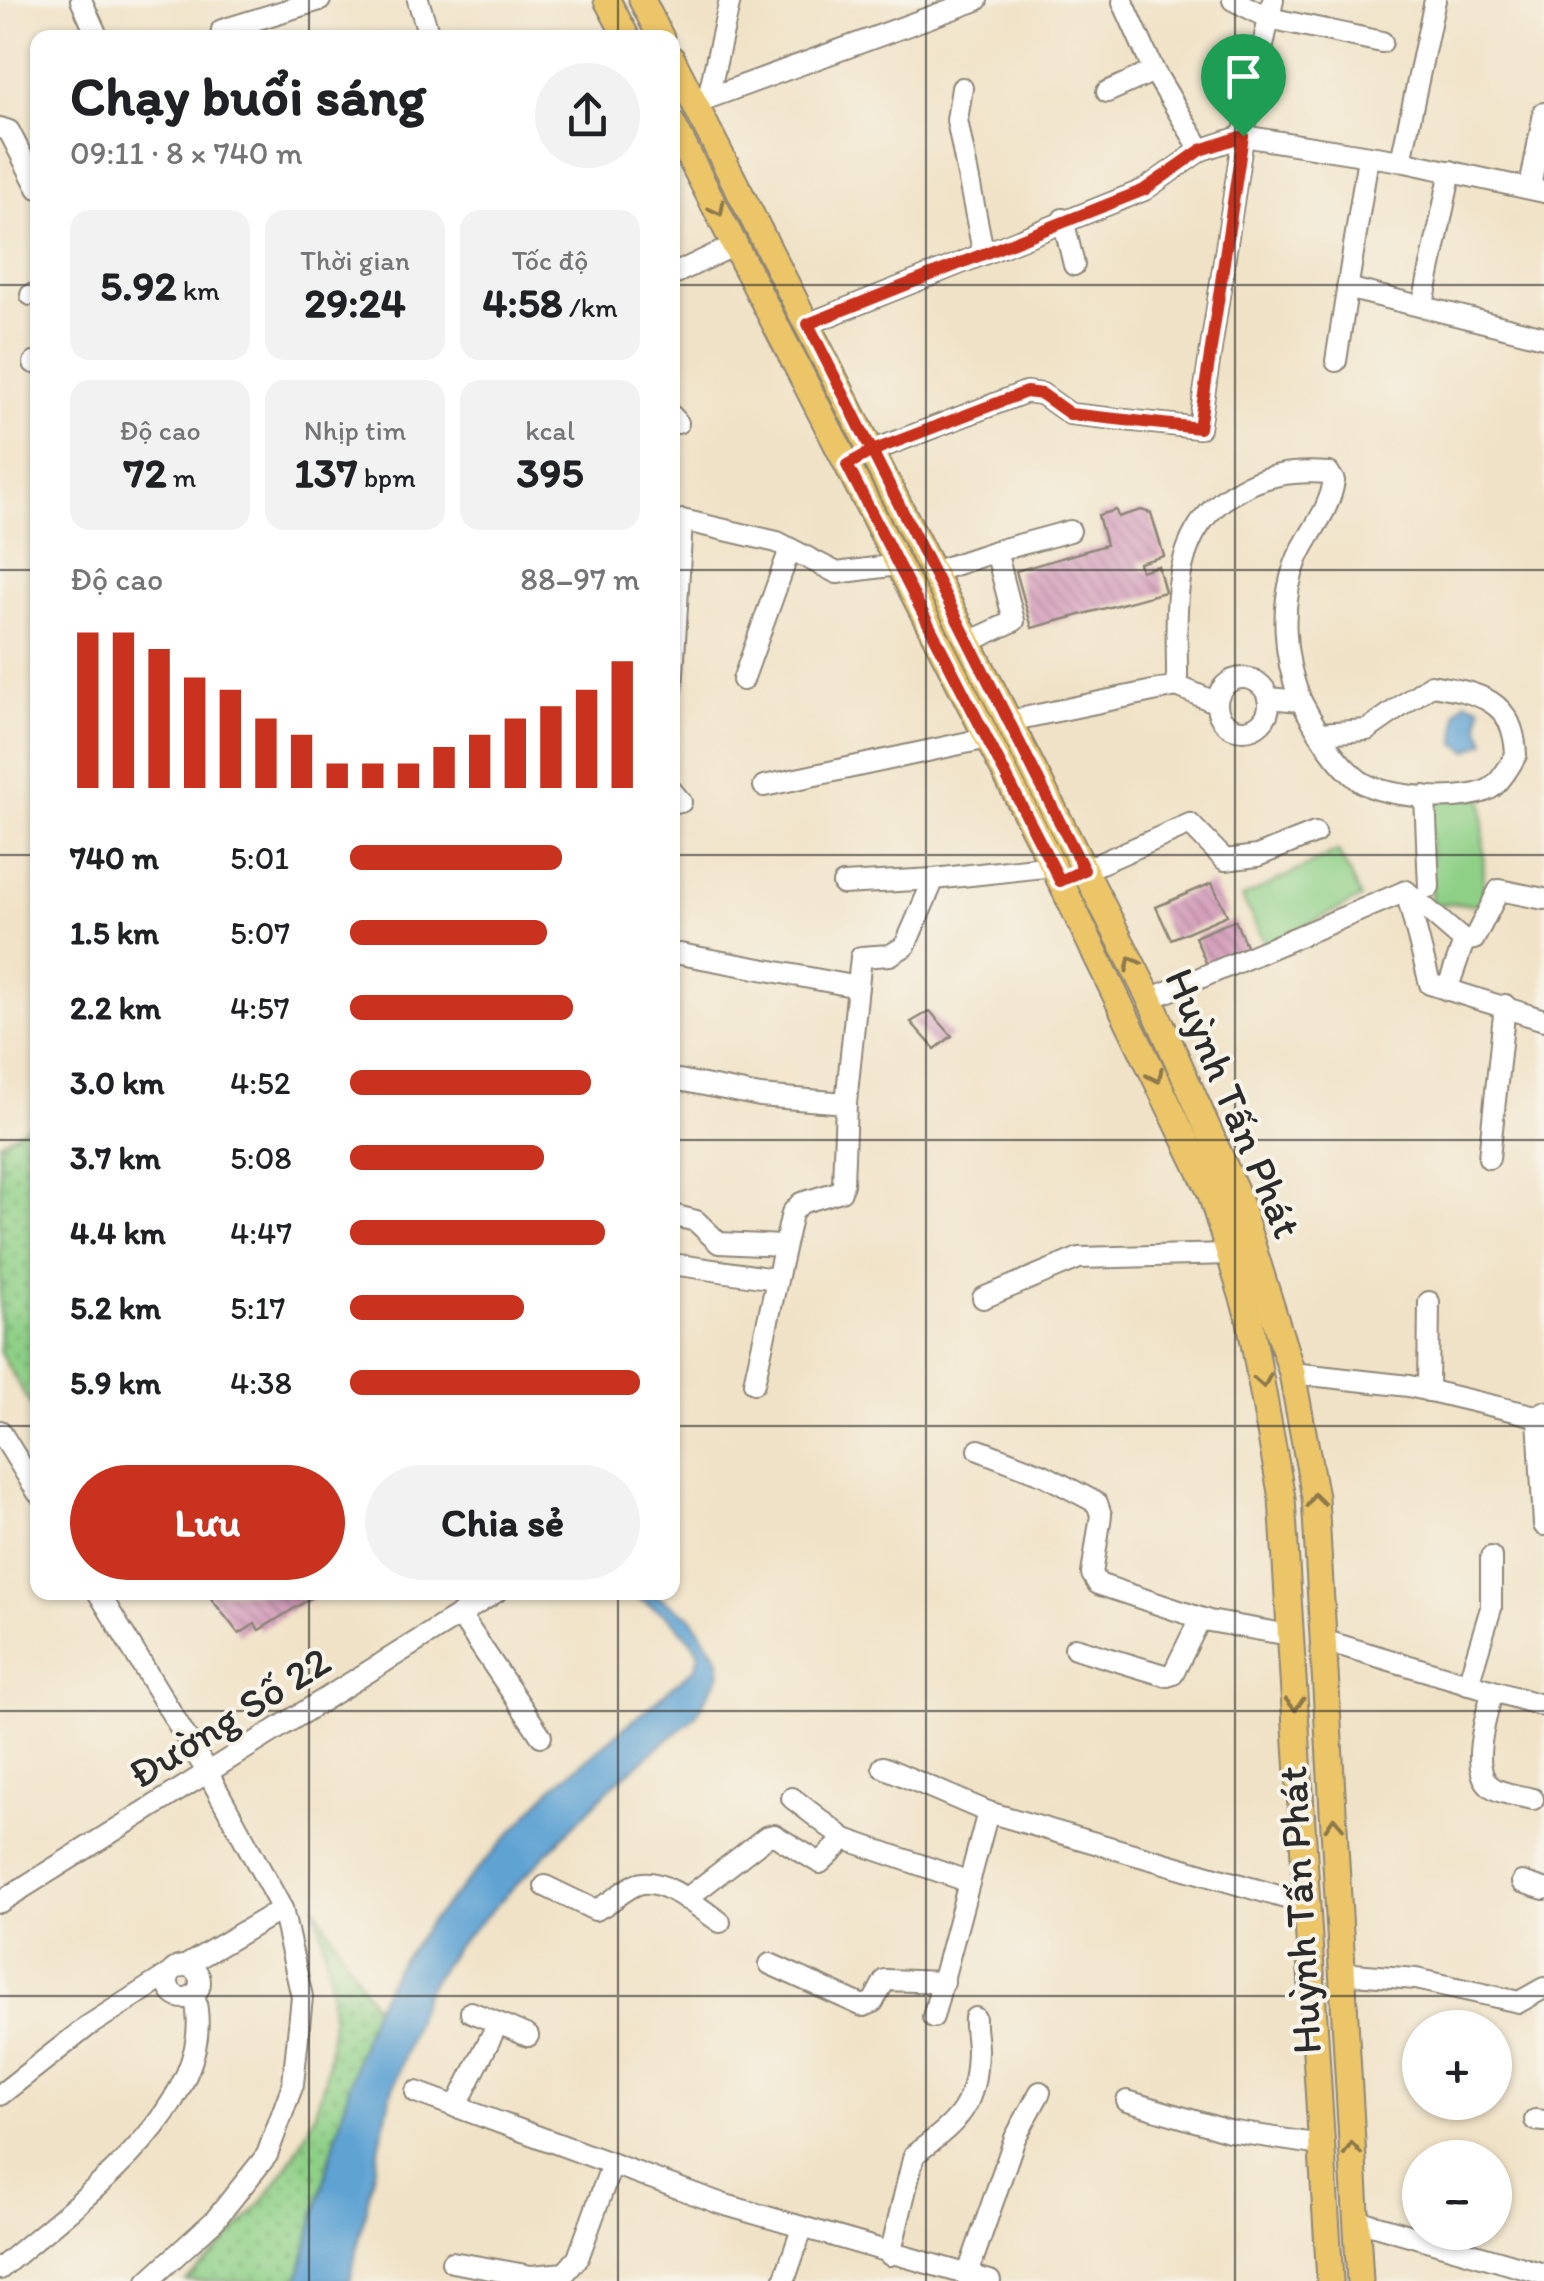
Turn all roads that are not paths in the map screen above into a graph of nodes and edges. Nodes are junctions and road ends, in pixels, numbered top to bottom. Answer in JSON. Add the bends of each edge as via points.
{"nodes":[{"id":1,"x":81,"y":0,"type":"edge"},
{"id":2,"x":418,"y":0,"type":"edge"},
{"id":3,"x":607,"y":0,"type":"edge"},
{"id":4,"x":642,"y":0,"type":"edge"},
{"id":5,"x":730,"y":0,"type":"edge"},
{"id":6,"x":977,"y":0,"type":"edge"},
{"id":7,"x":1234,"y":0,"type":"edge"},
{"id":8,"x":1435,"y":0,"type":"edge"},
{"id":9,"x":311,"y":1,"type":"edge"},
{"id":10,"x":1123,"y":2,"type":"edge"},
{"id":11,"x":1271,"y":9,"type":"edge"},
{"id":12,"x":94,"y":30,"type":"edge"},
{"id":13,"x":222,"y":30,"type":"edge"},
{"id":14,"x":427,"y":30,"type":"edge"},
{"id":15,"x":623,"y":30,"type":"edge"},
{"id":16,"x":658,"y":30,"type":"edge"},
{"id":17,"x":1382,"y":42,"type":"dead end"},
{"id":18,"x":1154,"y":71,"type":"junction"},
{"id":19,"x":680,"y":77,"type":"edge"},
{"id":20,"x":962,"y":88,"type":"dead end"},
{"id":21,"x":1107,"y":92,"type":"dead end"},
{"id":22,"x":692,"y":105,"type":"edge"},
{"id":23,"x":1544,"y":113,"type":"edge"},
{"id":24,"x":0,"y":128,"type":"edge"},
{"id":25,"x":1243,"y":136,"type":"junction"},
{"id":26,"x":680,"y":138,"type":"edge"},
{"id":27,"x":1201,"y":150,"type":"junction"},
{"id":28,"x":1368,"y":157,"type":"junction"},
{"id":29,"x":1401,"y":161,"type":"junction"},
{"id":30,"x":1451,"y":171,"type":"junction"},
{"id":31,"x":30,"y":172,"type":"edge"},
{"id":32,"x":1537,"y":190,"type":"edge"},
{"id":33,"x":1063,"y":219,"type":"junction"},
{"id":34,"x":737,"y":244,"type":"junction"},
{"id":35,"x":983,"y":251,"type":"junction"},
{"id":36,"x":1074,"y":265,"type":"dead end"},
{"id":37,"x":680,"y":271,"type":"edge"},
{"id":38,"x":1347,"y":288,"type":"junction"},
{"id":39,"x":1423,"y":304,"type":"junction"},
{"id":40,"x":808,"y":324,"type":"junction"},
{"id":41,"x":1544,"y":336,"type":"edge"},
{"id":42,"x":1336,"y":361,"type":"dead end"},
{"id":43,"x":872,"y":451,"type":"junction"},
{"id":44,"x":847,"y":465,"type":"junction"},
{"id":45,"x":680,"y":519,"type":"edge"},
{"id":46,"x":1070,"y":531,"type":"dead end"},
{"id":47,"x":790,"y":549,"type":"junction"},
{"id":48,"x":996,"y":552,"type":"junction"},
{"id":49,"x":897,"y":565,"type":"junction"},
{"id":50,"x":933,"y":572,"type":"junction"},
{"id":51,"x":969,"y":642,"type":"junction"},
{"id":52,"x":743,"y":680,"type":"dead end"},
{"id":53,"x":1177,"y":686,"type":"junction"},
{"id":54,"x":1268,"y":698,"type":"junction"},
{"id":55,"x":1301,"y":702,"type":"junction"},
{"id":56,"x":1217,"y":703,"type":"junction"},
{"id":57,"x":998,"y":729,"type":"junction"},
{"id":58,"x":1318,"y":732,"type":"junction"},
{"id":59,"x":764,"y":786,"type":"dead end"},
{"id":60,"x":1425,"y":796,"type":"junction"},
{"id":61,"x":1314,"y":833,"type":"dead end"},
{"id":62,"x":1084,"y":870,"type":"junction"},
{"id":63,"x":1057,"y":874,"type":"junction"},
{"id":64,"x":934,"y":879,"type":"junction"},
{"id":65,"x":843,"y":884,"type":"dead end"},
{"id":66,"x":1428,"y":887,"type":"dead end"},
{"id":67,"x":1406,"y":891,"type":"junction"},
{"id":68,"x":1544,"y":899,"type":"edge"},
{"id":69,"x":1464,"y":942,"type":"junction"},
{"id":70,"x":680,"y":954,"type":"dead end"},
{"id":71,"x":858,"y":987,"type":"junction"},
{"id":72,"x":1447,"y":990,"type":"junction"},
{"id":73,"x":1150,"y":999,"type":"junction"},
{"id":74,"x":1505,"y":1006,"type":"junction"},
{"id":75,"x":1124,"y":1011,"type":"junction"},
{"id":76,"x":1544,"y":1020,"type":"edge"},
{"id":77,"x":680,"y":1080,"type":"edge"},
{"id":78,"x":846,"y":1103,"type":"junction"},
{"id":79,"x":1489,"y":1158,"type":"dead end"},
{"id":80,"x":680,"y":1217,"type":"edge"},
{"id":81,"x":783,"y":1246,"type":"junction"},
{"id":82,"x":1229,"y":1254,"type":"junction"},
{"id":83,"x":680,"y":1265,"type":"edge"},
{"id":84,"x":775,"y":1279,"type":"junction"},
{"id":85,"x":983,"y":1298,"type":"dead end"},
{"id":86,"x":1429,"y":1302,"type":"dead end"},
{"id":87,"x":1292,"y":1373,"type":"junction"},
{"id":88,"x":754,"y":1383,"type":"dead end"},
{"id":89,"x":1428,"y":1391,"type":"junction"},
{"id":90,"x":1542,"y":1416,"type":"edge"},
{"id":91,"x":0,"y":1432,"type":"edge"},
{"id":92,"x":979,"y":1450,"type":"dead end"},
{"id":93,"x":30,"y":1480,"type":"edge"},
{"id":94,"x":1544,"y":1525,"type":"edge"},
{"id":95,"x":1491,"y":1557,"type":"dead end"},
{"id":96,"x":103,"y":1600,"type":"edge"},
{"id":97,"x":483,"y":1600,"type":"edge"},
{"id":98,"x":460,"y":1615,"type":"junction"},
{"id":99,"x":1200,"y":1619,"type":"junction"},
{"id":100,"x":1290,"y":1634,"type":"junction"},
{"id":101,"x":1326,"y":1641,"type":"junction"},
{"id":102,"x":1074,"y":1648,"type":"dead end"},
{"id":103,"x":1468,"y":1684,"type":"junction"},
{"id":104,"x":1492,"y":1692,"type":"junction"},
{"id":105,"x":1544,"y":1706,"type":"edge"},
{"id":106,"x":541,"y":1736,"type":"dead end"},
{"id":107,"x":883,"y":1767,"type":"dead end"},
{"id":108,"x":209,"y":1775,"type":"junction"},
{"id":109,"x":792,"y":1798,"type":"dead end"},
{"id":110,"x":1534,"y":1798,"type":"dead end"},
{"id":111,"x":988,"y":1812,"type":"junction"},
{"id":112,"x":845,"y":1839,"type":"junction"},
{"id":113,"x":967,"y":1881,"type":"junction"},
{"id":114,"x":1522,"y":1882,"type":"dead end"},
{"id":115,"x":544,"y":1886,"type":"dead end"},
{"id":116,"x":1544,"y":1888,"type":"edge"},
{"id":117,"x":686,"y":1899,"type":"junction"},
{"id":118,"x":0,"y":1902,"type":"edge"},
{"id":119,"x":1306,"y":1904,"type":"junction"},
{"id":120,"x":1338,"y":1905,"type":"junction"},
{"id":121,"x":282,"y":1909,"type":"junction"},
{"id":122,"x":720,"y":1922,"type":"dead end"},
{"id":123,"x":770,"y":1964,"type":"dead end"},
{"id":124,"x":177,"y":1970,"type":"junction"},
{"id":125,"x":1341,"y":1973,"type":"junction"},
{"id":126,"x":944,"y":1982,"type":"junction"},
{"id":127,"x":1543,"y":1984,"type":"edge"},
{"id":128,"x":471,"y":2012,"type":"dead end"},
{"id":129,"x":933,"y":2017,"type":"dead end"},
{"id":130,"x":974,"y":2018,"type":"dead end"},
{"id":131,"x":498,"y":2023,"type":"junction"},
{"id":132,"x":528,"y":2036,"type":"dead end"},
{"id":133,"x":416,"y":2092,"type":"dead end"},
{"id":134,"x":1040,"y":2092,"type":"dead end"},
{"id":135,"x":0,"y":2095,"type":"edge"},
{"id":136,"x":1127,"y":2100,"type":"dead end"},
{"id":137,"x":456,"y":2107,"type":"junction"},
{"id":138,"x":1320,"y":2146,"type":"junction"},
{"id":139,"x":612,"y":2164,"type":"junction"},
{"id":140,"x":1357,"y":2220,"type":"junction"},
{"id":141,"x":802,"y":2230,"type":"junction"},
{"id":142,"x":890,"y":2255,"type":"junction"},
{"id":143,"x":452,"y":2262,"type":"dead end"},
{"id":144,"x":0,"y":2269,"type":"edge"},
{"id":145,"x":1544,"y":2274,"type":"edge"},
{"id":146,"x":967,"y":2276,"type":"junction"},
{"id":147,"x":148,"y":2281,"type":"edge"},
{"id":148,"x":784,"y":2281,"type":"edge"},
{"id":149,"x":990,"y":2281,"type":"edge"},
{"id":150,"x":1330,"y":2281,"type":"edge"},
{"id":151,"x":1360,"y":2281,"type":"edge"}],
"edges":[{"from":1,"to":12,"type":"street"},
{"from":2,"to":14,"type":"street"},
{"from":3,"to":15,"type":"main road"},
{"from":4,"to":16,"type":"main road"},
{"from":5,"to":22,"type":"street"},
{"from":6,"to":22,"type":"street"},
{"from":7,"to":11,"type":"street"},
{"from":8,"to":29,"type":"street"},
{"from":9,"to":13,"type":"street"},
{"from":10,"to":18,"type":"street"},
{"from":11,"to":17,"type":"street"},
{"from":11,"to":25,"type":"street"},
{"from":18,"to":21,"type":"street"},
{"from":18,"to":27,"type":"street"},
{"from":19,"to":22,"type":"main road","name":"Huỳnh Tấn Phát"},
{"from":20,"to":35,"type":"street","via":[[957,120]]},
{"from":22,"to":40,"type":"main road","name":"Huỳnh Tấn Phát"},
{"from":23,"to":32,"type":"street"},
{"from":24,"to":31,"type":"street","via":[[10,131]]},
{"from":25,"to":27,"type":"street"},
{"from":25,"to":28,"type":"street"},
{"from":25,"to":43,"type":"street","via":[[1199,428],[1070,414],[1042,394],[1026,392]]},
{"from":26,"to":34,"type":"main road","name":"Huỳnh Tấn Phát","one_way":true},
{"from":27,"to":33,"type":"street","via":[[1144,190]]},
{"from":28,"to":29,"type":"street"},
{"from":28,"to":38,"type":"street"},
{"from":29,"to":30,"type":"street"},
{"from":30,"to":32,"type":"street"},
{"from":30,"to":39,"type":"street"},
{"from":33,"to":35,"type":"street"},
{"from":33,"to":36,"type":"street"},
{"from":34,"to":37,"type":"street"},
{"from":34,"to":44,"type":"main road","name":"Huỳnh Tấn Phát"},
{"from":35,"to":40,"type":"street"},
{"from":38,"to":39,"type":"street"},
{"from":38,"to":42,"type":"street"},
{"from":39,"to":41,"type":"street"},
{"from":40,"to":43,"type":"main road","name":"Huỳnh Tấn Phát"},
{"from":43,"to":44,"type":"main road"},
{"from":43,"to":50,"type":"main road","name":"Huỳnh Tấn Phát"},
{"from":44,"to":49,"type":"main road","name":"Huỳnh Tấn Phát"},
{"from":45,"to":47,"type":"street"},
{"from":46,"to":48,"type":"street"},
{"from":47,"to":49,"type":"street","via":[[837,572]]},
{"from":47,"to":52,"type":"street"},
{"from":48,"to":50,"type":"street"},
{"from":48,"to":51,"type":"street","via":[[1014,621]]},
{"from":49,"to":57,"type":"main road","name":"Huỳnh Tấn Phát"},
{"from":50,"to":51,"type":"main road","name":"Huỳnh Tấn Phát"},
{"from":51,"to":57,"type":"main road","name":"Huỳnh Tấn Phát"},
{"from":53,"to":55,"type":"street","via":[[1181,563],[1193,529],[1259,478],[1328,473],[1334,481],[1330,506],[1299,556],[1288,595],[1290,674]]},
{"from":53,"to":56,"type":"street"},
{"from":53,"to":57,"type":"street"},
{"from":54,"to":55,"type":"street"},
{"from":54,"to":56,"type":"street","via":[[1258,683],[1241,679],[1224,686]]},
{"from":54,"to":56,"type":"street","via":[[1261,723],[1244,730],[1223,721]]},
{"from":55,"to":58,"type":"street"},
{"from":57,"to":59,"type":"street"},
{"from":57,"to":62,"type":"main road","name":"Huỳnh Tấn Phát"},
{"from":57,"to":63,"type":"main road","name":"Huỳnh Tấn Phát"},
{"from":58,"to":60,"type":"street","via":[[1361,782],[1399,796]]},
{"from":58,"to":60,"type":"street","via":[[1367,730],[1432,685],[1496,704],[1516,736],[1509,768],[1479,794]]},
{"from":60,"to":66,"type":"street"},
{"from":61,"to":62,"type":"street","via":[[1257,856],[1225,860],[1190,824]]},
{"from":62,"to":63,"type":"main road"},
{"from":73,"to":62,"type":"main road","name":"Huỳnh Tấn Phát","one_way":true},
{"from":63,"to":64,"type":"street"},
{"from":63,"to":75,"type":"main road","name":"Huỳnh Tấn Phát"},
{"from":64,"to":65,"type":"street"},
{"from":64,"to":71,"type":"street","via":[[906,946],[861,957]]},
{"from":67,"to":69,"type":"street"},
{"from":67,"to":72,"type":"street","via":[[1428,979]]},
{"from":67,"to":73,"type":"street"},
{"from":68,"to":69,"type":"street","via":[[1499,890],[1474,939]]},
{"from":69,"to":72,"type":"street"},
{"from":70,"to":71,"type":"street"},
{"from":71,"to":78,"type":"street"},
{"from":72,"to":74,"type":"street"},
{"from":73,"to":75,"type":"main road"},
{"from":73,"to":87,"type":"main road","name":"Huỳnh Tấn Phát","via":[[1235,1190]]},
{"from":74,"to":76,"type":"street"},
{"from":74,"to":79,"type":"street"},
{"from":75,"to":82,"type":"main road","name":"Huỳnh Tấn Phát","one_way":true,"via":[[1208,1182]]},
{"from":77,"to":78,"type":"street"},
{"from":78,"to":81,"type":"street","via":[[841,1191],[796,1205]]},
{"from":80,"to":81,"type":"street","via":[[696,1221],[719,1243]]},
{"from":81,"to":84,"type":"street"},
{"from":82,"to":85,"type":"street","via":[[1078,1258]]},
{"from":82,"to":100,"type":"main road","name":"Huỳnh Tấn Phát","one_way":true,"via":[[1266,1396],[1282,1498]]},
{"from":83,"to":84,"type":"street"},
{"from":84,"to":88,"type":"street"},
{"from":86,"to":89,"type":"street"},
{"from":87,"to":89,"type":"street"},
{"from":101,"to":87,"type":"main road","name":"Huỳnh Tấn Phát","one_way":true,"via":[[1315,1496]]},
{"from":89,"to":90,"type":"street"},
{"from":90,"to":94,"type":"street"},
{"from":91,"to":93,"type":"street"},
{"from":92,"to":99,"type":"street","via":[[1097,1503],[1092,1574],[1098,1584]]},
{"from":95,"to":103,"type":"street","via":[[1492,1608]]},
{"from":96,"to":108,"type":"street"},
{"from":97,"to":98,"type":"street","name":"Đường Số 22"},
{"from":98,"to":106,"type":"street"},
{"from":98,"to":108,"type":"street","name":"Đường Số 22"},
{"from":99,"to":100,"type":"street"},
{"from":99,"to":102,"type":"street","via":[[1167,1676]]},
{"from":100,"to":119,"type":"main road","name":"Huỳnh Tấn Phát","one_way":true},
{"from":101,"to":103,"type":"street"},
{"from":120,"to":101,"type":"main road","name":"Huỳnh Tấn Phát","one_way":true},
{"from":103,"to":104,"type":"street"},
{"from":104,"to":105,"type":"street"},
{"from":104,"to":110,"type":"street","via":[[1480,1757],[1487,1783]]},
{"from":107,"to":111,"type":"street"},
{"from":108,"to":118,"type":"street","name":"Đường Số 22"},
{"from":108,"to":121,"type":"street"},
{"from":109,"to":112,"type":"street"},
{"from":111,"to":113,"type":"street"},
{"from":111,"to":119,"type":"street"},
{"from":112,"to":113,"type":"street"},
{"from":112,"to":117,"type":"street","via":[[820,1864],[774,1835],[766,1838]]},
{"from":113,"to":126,"type":"street"},
{"from":114,"to":116,"type":"street"},
{"from":115,"to":117,"type":"street","via":[[595,1910],[638,1884]]},
{"from":117,"to":122,"type":"street"},
{"from":119,"to":120,"type":"main road"},
{"from":119,"to":138,"type":"main road","name":"Huỳnh Tấn Phát"},
{"from":120,"to":125,"type":"main road","name":"Huỳnh Tấn Phát"},
{"from":121,"to":124,"type":"street"},
{"from":121,"to":147,"type":"street","via":[[303,2015],[282,2120],[245,2186]]},
{"from":123,"to":126,"type":"street","via":[[863,2006],[885,1980]]},
{"from":124,"to":135,"type":"street","via":[[88,2026]]},
{"from":124,"to":144,"type":"street","via":[[168,1987],[174,1996],[194,1995],[198,2015],[185,2082],[165,2117]]},
{"from":125,"to":127,"type":"street","via":[[1416,1979],[1519,2002]]},
{"from":140,"to":125,"type":"main road","name":"Huỳnh Tấn Phát","one_way":true},
{"from":126,"to":129,"type":"street"},
{"from":128,"to":131,"type":"street"},
{"from":130,"to":142,"type":"street","via":[[971,2101],[914,2155]]},
{"from":131,"to":132,"type":"street"},
{"from":131,"to":137,"type":"street"},
{"from":133,"to":137,"type":"street"},
{"from":134,"to":146,"type":"street","via":[[1015,2138]]},
{"from":136,"to":138,"type":"street","via":[[1229,2131]]},
{"from":137,"to":139,"type":"street"},
{"from":138,"to":150,"type":"main road","name":"Huỳnh Tấn Phát"},
{"from":139,"to":141,"type":"street"},
{"from":139,"to":143,"type":"street","via":[[578,2258],[565,2273],[531,2276]]},
{"from":140,"to":145,"type":"street"},
{"from":140,"to":151,"type":"main road","name":"Huỳnh Tấn Phát"},
{"from":141,"to":142,"type":"street"},
{"from":141,"to":148,"type":"street"},
{"from":142,"to":146,"type":"street"},
{"from":146,"to":149,"type":"street"}]}
